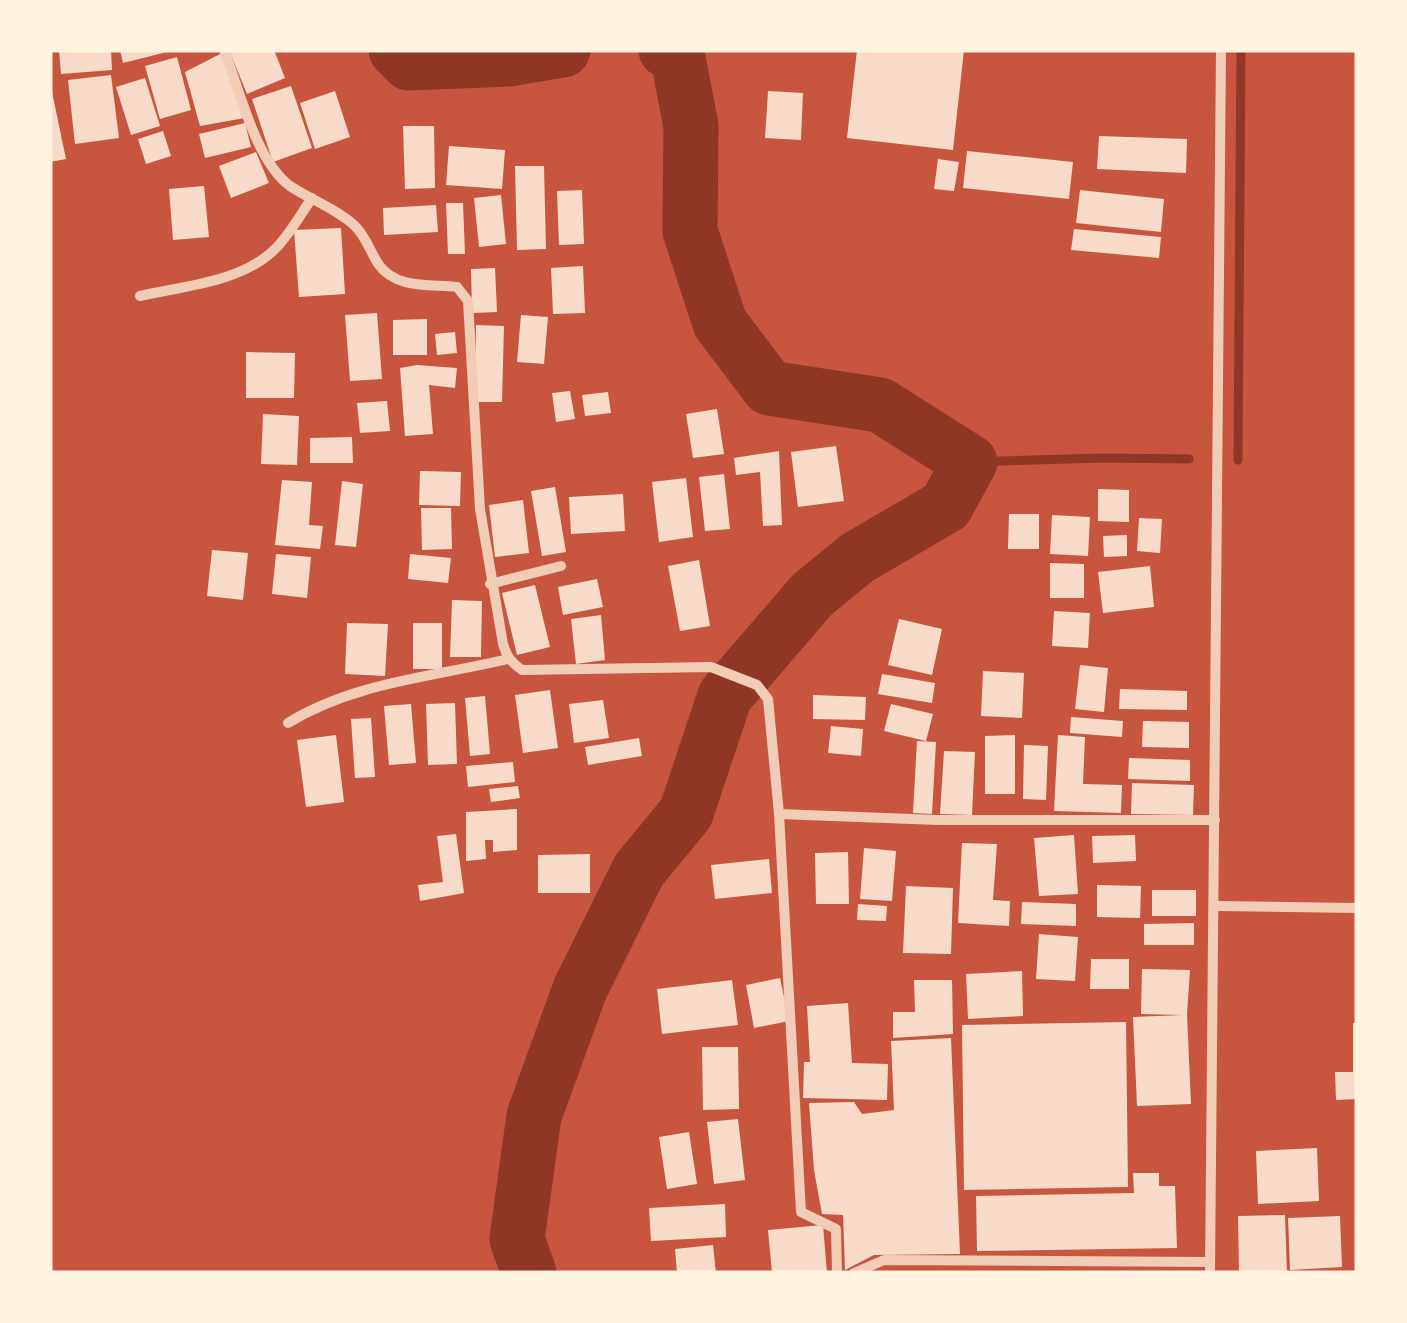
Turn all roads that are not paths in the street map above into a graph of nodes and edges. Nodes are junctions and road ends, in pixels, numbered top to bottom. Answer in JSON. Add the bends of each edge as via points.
{"nodes":[{"id":1,"x":224,"y":50,"type":"edge"},
{"id":2,"x":1222,"y":50,"type":"edge"},
{"id":3,"x":312,"y":198,"type":"junction"},
{"id":4,"x":140,"y":296,"type":"dead end"},
{"id":5,"x":561,"y":566,"type":"dead end"},
{"id":6,"x":490,"y":584,"type":"junction"},
{"id":7,"x":508,"y":659,"type":"junction"},
{"id":8,"x":288,"y":723,"type":"dead end"},
{"id":9,"x":780,"y":814,"type":"junction"},
{"id":10,"x":1215,"y":820,"type":"junction"},
{"id":11,"x":1216,"y":906,"type":"junction"},
{"id":12,"x":1357,"y":908,"type":"edge"},
{"id":13,"x":1210,"y":1268,"type":"edge"},
{"id":14,"x":837,"y":1273,"type":"edge"},
{"id":15,"x":854,"y":1273,"type":"edge"}],
"edges":[{"from":1,"to":3,"type":"street","via":[[265,156],[288,184]]},
{"from":2,"to":10,"type":"street"},
{"from":3,"to":4,"type":"street","via":[[261,262]]},
{"from":3,"to":6,"type":"street","via":[[358,229],[398,282],[457,288],[468,300]]},
{"from":5,"to":6,"type":"street"},
{"from":6,"to":7,"type":"street"},
{"from":7,"to":8,"type":"street","via":[[354,692]]},
{"from":7,"to":9,"type":"street","via":[[522,670],[711,668],[756,686],[769,705]]},
{"from":9,"to":10,"type":"street"},
{"from":9,"to":14,"type":"street","via":[[801,1212],[836,1228]]},
{"from":10,"to":11,"type":"street"},
{"from":11,"to":12,"type":"street"},
{"from":11,"to":13,"type":"street"},
{"from":13,"to":15,"type":"street","via":[[884,1260]]}]}
